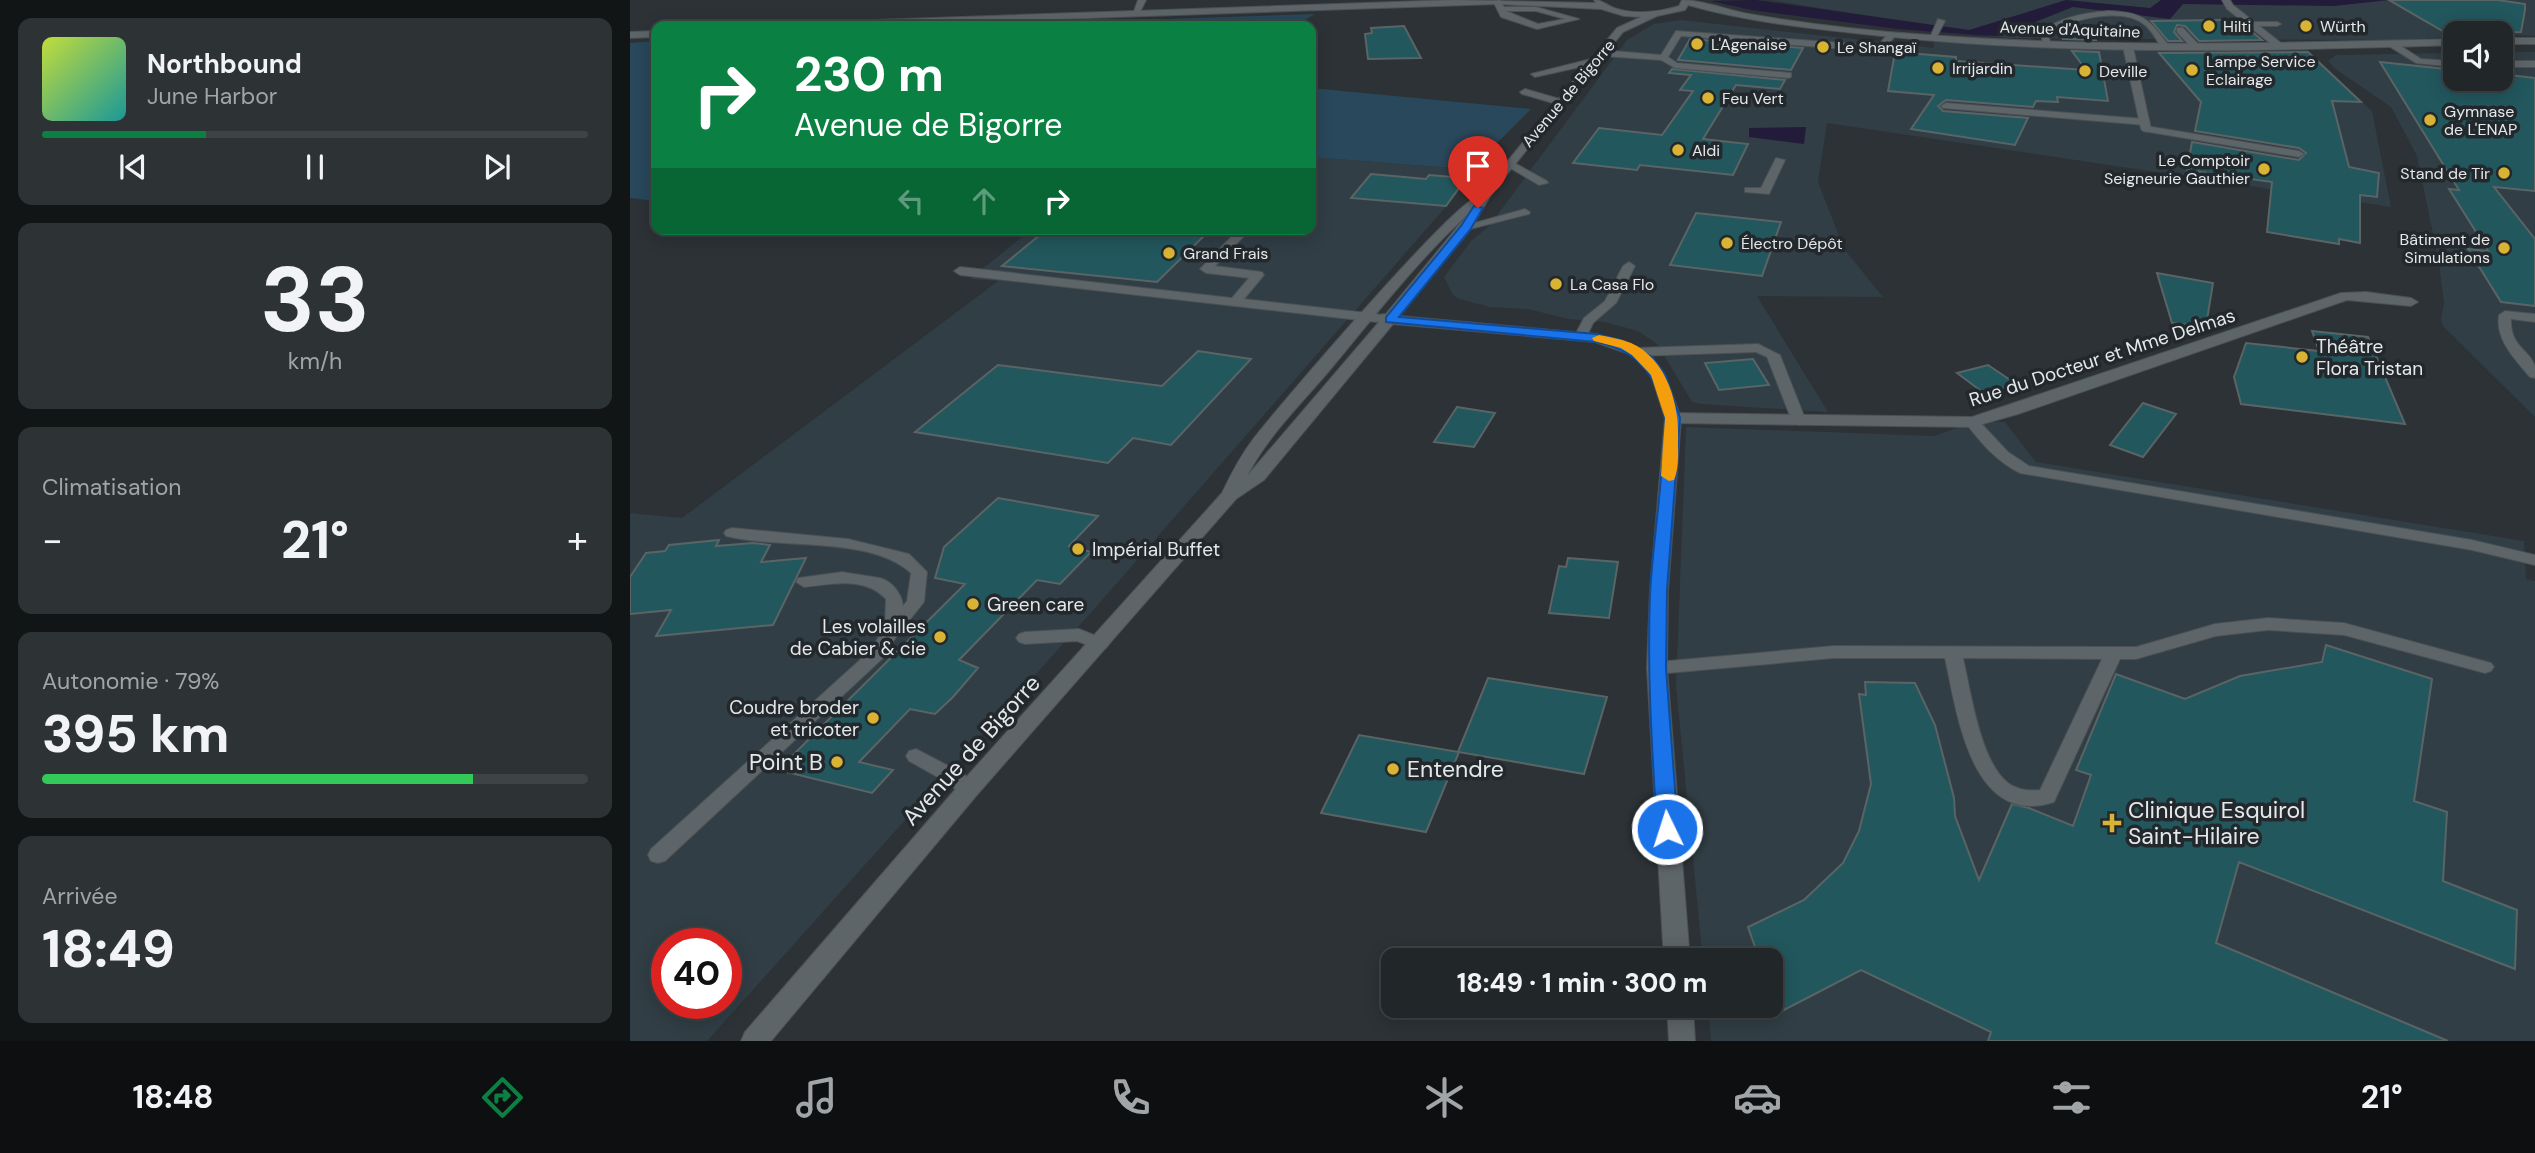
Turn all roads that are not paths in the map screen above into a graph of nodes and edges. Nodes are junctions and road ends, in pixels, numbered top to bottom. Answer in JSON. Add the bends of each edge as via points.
{"nodes":[{"id":1,"x":1142,"y":0,"type":"edge"},
{"id":2,"x":1687,"y":1,"type":"edge"},
{"id":3,"x":1379,"y":2,"type":"edge"},
{"id":4,"x":1321,"y":3,"type":"edge"},
{"id":5,"x":1501,"y":3,"type":"edge"},
{"id":6,"x":2228,"y":4,"type":"edge"},
{"id":7,"x":1603,"y":5,"type":"edge"},
{"id":8,"x":1136,"y":12,"type":"junction"},
{"id":9,"x":1655,"y":13,"type":"junction"},
{"id":10,"x":1739,"y":15,"type":"junction"},
{"id":11,"x":912,"y":21,"type":"edge"},
{"id":12,"x":1941,"y":21,"type":"dead end"},
{"id":13,"x":2251,"y":24,"type":"junction"},
{"id":14,"x":2277,"y":24,"type":"dead end"},
{"id":15,"x":1619,"y":30,"type":"junction"},
{"id":16,"x":2180,"y":30,"type":"dead end"},
{"id":17,"x":651,"y":34,"type":"edge"},
{"id":18,"x":630,"y":35,"type":"edge"},
{"id":19,"x":1892,"y":35,"type":"junction"},
{"id":20,"x":1932,"y":38,"type":"junction"},
{"id":21,"x":2513,"y":41,"type":"edge"},
{"id":22,"x":2535,"y":41,"type":"edge"},
{"id":23,"x":2443,"y":42,"type":"edge"},
{"id":24,"x":2390,"y":43,"type":"junction"},
{"id":25,"x":2278,"y":45,"type":"junction"},
{"id":26,"x":2048,"y":46,"type":"junction"},
{"id":27,"x":2195,"y":46,"type":"junction"},
{"id":28,"x":2128,"y":47,"type":"junction"},
{"id":29,"x":2165,"y":47,"type":"junction"},
{"id":30,"x":1599,"y":57,"type":"junction"},
{"id":31,"x":1663,"y":58,"type":"junction"},
{"id":32,"x":2443,"y":63,"type":"edge"},
{"id":33,"x":2513,"y":64,"type":"edge"},
{"id":34,"x":2535,"y":64,"type":"edge"},
{"id":35,"x":1535,"y":74,"type":"dead end"},
{"id":36,"x":1788,"y":75,"type":"dead end"},
{"id":37,"x":1525,"y":92,"type":"dead end"},
{"id":38,"x":1560,"y":102,"type":"junction"},
{"id":39,"x":1946,"y":106,"type":"dead end"},
{"id":40,"x":2145,"y":126,"type":"junction"},
{"id":41,"x":2299,"y":154,"type":"dead end"},
{"id":42,"x":1780,"y":160,"type":"dead end"},
{"id":43,"x":1509,"y":163,"type":"junction"},
{"id":44,"x":1543,"y":183,"type":"dead end"},
{"id":45,"x":1489,"y":189,"type":"junction"},
{"id":46,"x":1749,"y":190,"type":"dead end"},
{"id":47,"x":1525,"y":212,"type":"dead end"},
{"id":48,"x":1466,"y":228,"type":"junction"},
{"id":49,"x":1239,"y":235,"type":"dead end"},
{"id":50,"x":1629,"y":266,"type":"dead end"},
{"id":51,"x":960,"y":271,"type":"dead end"},
{"id":52,"x":1237,"y":300,"type":"junction"},
{"id":53,"x":2411,"y":302,"type":"dead end"},
{"id":54,"x":1378,"y":318,"type":"junction"},
{"id":55,"x":2535,"y":318,"type":"edge"},
{"id":56,"x":1580,"y":337,"type":"junction"},
{"id":57,"x":1637,"y":352,"type":"junction"},
{"id":58,"x":2535,"y":373,"type":"edge"},
{"id":59,"x":1673,"y":418,"type":"junction"},
{"id":60,"x":1799,"y":421,"type":"junction"},
{"id":61,"x":1972,"y":422,"type":"junction"},
{"id":62,"x":1230,"y":495,"type":"junction"},
{"id":63,"x":732,"y":533,"type":"dead end"},
{"id":64,"x":2535,"y":560,"type":"edge"},
{"id":65,"x":804,"y":582,"type":"dead end"},
{"id":66,"x":1025,"y":638,"type":"dead end"},
{"id":67,"x":884,"y":642,"type":"junction"},
{"id":68,"x":1100,"y":644,"type":"junction"},
{"id":69,"x":2114,"y":653,"type":"junction"},
{"id":70,"x":1952,"y":654,"type":"junction"},
{"id":71,"x":2485,"y":667,"type":"dead end"},
{"id":72,"x":1657,"y":668,"type":"junction"},
{"id":73,"x":916,"y":755,"type":"dead end"},
{"id":74,"x":968,"y":790,"type":"junction"},
{"id":75,"x":658,"y":855,"type":"dead end"},
{"id":76,"x":1675,"y":948,"type":"edge"},
{"id":77,"x":1681,"y":1018,"type":"edge"},
{"id":78,"x":754,"y":1041,"type":"edge"},
{"id":79,"x":1682,"y":1041,"type":"edge"}],
"edges":[{"from":1,"to":8,"type":"lane"},
{"from":2,"to":9,"type":"street","name":"Avenue de Bigorre","via":[[1682,8]]},
{"from":2,"to":10,"type":"street","name":"Avenue d'Aquitaine"},
{"from":3,"to":4,"type":"street"},
{"from":3,"to":5,"type":"street"},
{"from":4,"to":8,"type":"street"},
{"from":5,"to":5,"type":"lane","via":[[1504,15],[1537,27],[1575,19]]},
{"from":5,"to":7,"type":"street"},
{"from":6,"to":13,"type":"street"},
{"from":7,"to":9,"type":"street"},
{"from":7,"to":15,"type":"street","name":"Avenue de Bigorre","via":[[1616,14]]},
{"from":8,"to":11,"type":"street"},
{"from":9,"to":10,"type":"street"},
{"from":9,"to":15,"type":"street","name":"Avenue de Bigorre"},
{"from":10,"to":19,"type":"street","name":"Avenue d'Aquitaine"},
{"from":12,"to":20,"type":"lane"},
{"from":13,"to":14,"type":"lane"},
{"from":13,"to":25,"type":"street"},
{"from":15,"to":30,"type":"street","name":"Avenue de Bigorre"},
{"from":16,"to":27,"type":"lane"},
{"from":17,"to":18,"type":"street"},
{"from":19,"to":20,"type":"street","name":"Avenue d'Aquitaine"},
{"from":19,"to":31,"type":"lane","via":[[1883,45],[1870,47],[1679,33]]},
{"from":20,"to":26,"type":"street","name":"Avenue d'Aquitaine"},
{"from":21,"to":22,"type":"street"},
{"from":23,"to":24,"type":"street","name":"Avenue d'Aquitaine"},
{"from":24,"to":25,"type":"street","name":"Avenue d'Aquitaine"},
{"from":24,"to":32,"type":"lane","via":[[2419,61]]},
{"from":25,"to":27,"type":"street","name":"Avenue d'Aquitaine"},
{"from":26,"to":28,"type":"street","name":"Avenue d'Aquitaine"},
{"from":26,"to":29,"type":"lane","via":[[2045,32],[2057,23],[2082,15],[2120,15],[2146,22]]},
{"from":27,"to":29,"type":"street","name":"Avenue d'Aquitaine"},
{"from":28,"to":29,"type":"street","name":"Avenue d'Aquitaine"},
{"from":28,"to":40,"type":"street"},
{"from":30,"to":31,"type":"lane"},
{"from":30,"to":35,"type":"lane"},
{"from":30,"to":38,"type":"street","name":"Avenue de Bigorre"},
{"from":31,"to":36,"type":"lane","via":[[1675,65]]},
{"from":33,"to":34,"type":"lane"},
{"from":37,"to":38,"type":"lane"},
{"from":38,"to":43,"type":"street","name":"Avenue de Bigorre"},
{"from":39,"to":40,"type":"lane"},
{"from":40,"to":41,"type":"lane"},
{"from":42,"to":46,"type":"lane","via":[[1765,192]]},
{"from":43,"to":44,"type":"lane"},
{"from":43,"to":45,"type":"street","name":"Avenue de Bigorre"},
{"from":45,"to":48,"type":"street","name":"Avenue de Bigorre"},
{"from":45,"to":54,"type":"street","name":"Avenue de Bigorre","via":[[1426,247],[1430,256]]},
{"from":47,"to":48,"type":"lane"},
{"from":48,"to":54,"type":"street","name":"Avenue de Bigorre"},
{"from":49,"to":52,"type":"lane","via":[[1206,269],[1258,275]]},
{"from":50,"to":56,"type":"lane","via":[[1609,303],[1588,321]]},
{"from":51,"to":52,"type":"lane"},
{"from":52,"to":54,"type":"lane"},
{"from":53,"to":61,"type":"street","name":"Rue du Docteur et Mme Delmas","via":[[2346,296]]},
{"from":54,"to":56,"type":"street"},
{"from":54,"to":62,"type":"street","name":"Avenue de Bigorre","via":[[1326,394],[1258,476]]},
{"from":54,"to":62,"type":"street","name":"Avenue de Bigorre","via":[[1240,468]]},
{"from":55,"to":58,"type":"lane","via":[[2505,315],[2503,322],[2508,340]]},
{"from":56,"to":57,"type":"street","via":[[1617,343]]},
{"from":57,"to":59,"type":"street","via":[[1658,374]]},
{"from":57,"to":60,"type":"lane","via":[[1748,347],[1773,355]]},
{"from":59,"to":60,"type":"street","name":"Rue du Docteur et Mme Delmas"},
{"from":59,"to":72,"type":"street"},
{"from":60,"to":61,"type":"street","name":"Rue du Docteur et Mme Delmas"},
{"from":61,"to":64,"type":"lane","via":[[1997,451],[2025,470],[2472,545]]},
{"from":62,"to":68,"type":"street","name":"Avenue de Bigorre"},
{"from":63,"to":67,"type":"lane","via":[[848,544],[903,558],[919,572],[915,602]]},
{"from":65,"to":67,"type":"lane","via":[[842,577],[880,583],[894,598],[894,626]]},
{"from":66,"to":68,"type":"lane","via":[[1079,635]]},
{"from":67,"to":75,"type":"lane"},
{"from":68,"to":74,"type":"street","name":"Avenue de Bigorre"},
{"from":69,"to":70,"type":"lane"},
{"from":69,"to":70,"type":"lane","via":[[2047,797],[2032,799],[2000,787],[1981,760]]},
{"from":69,"to":71,"type":"lane","via":[[2136,653],[2215,631],[2292,624],[2344,629]]},
{"from":70,"to":72,"type":"lane","via":[[1834,652]]},
{"from":72,"to":76,"type":"street"},
{"from":73,"to":74,"type":"lane"},
{"from":74,"to":78,"type":"street","name":"Avenue de Bigorre"},
{"from":77,"to":79,"type":"street"}]}
